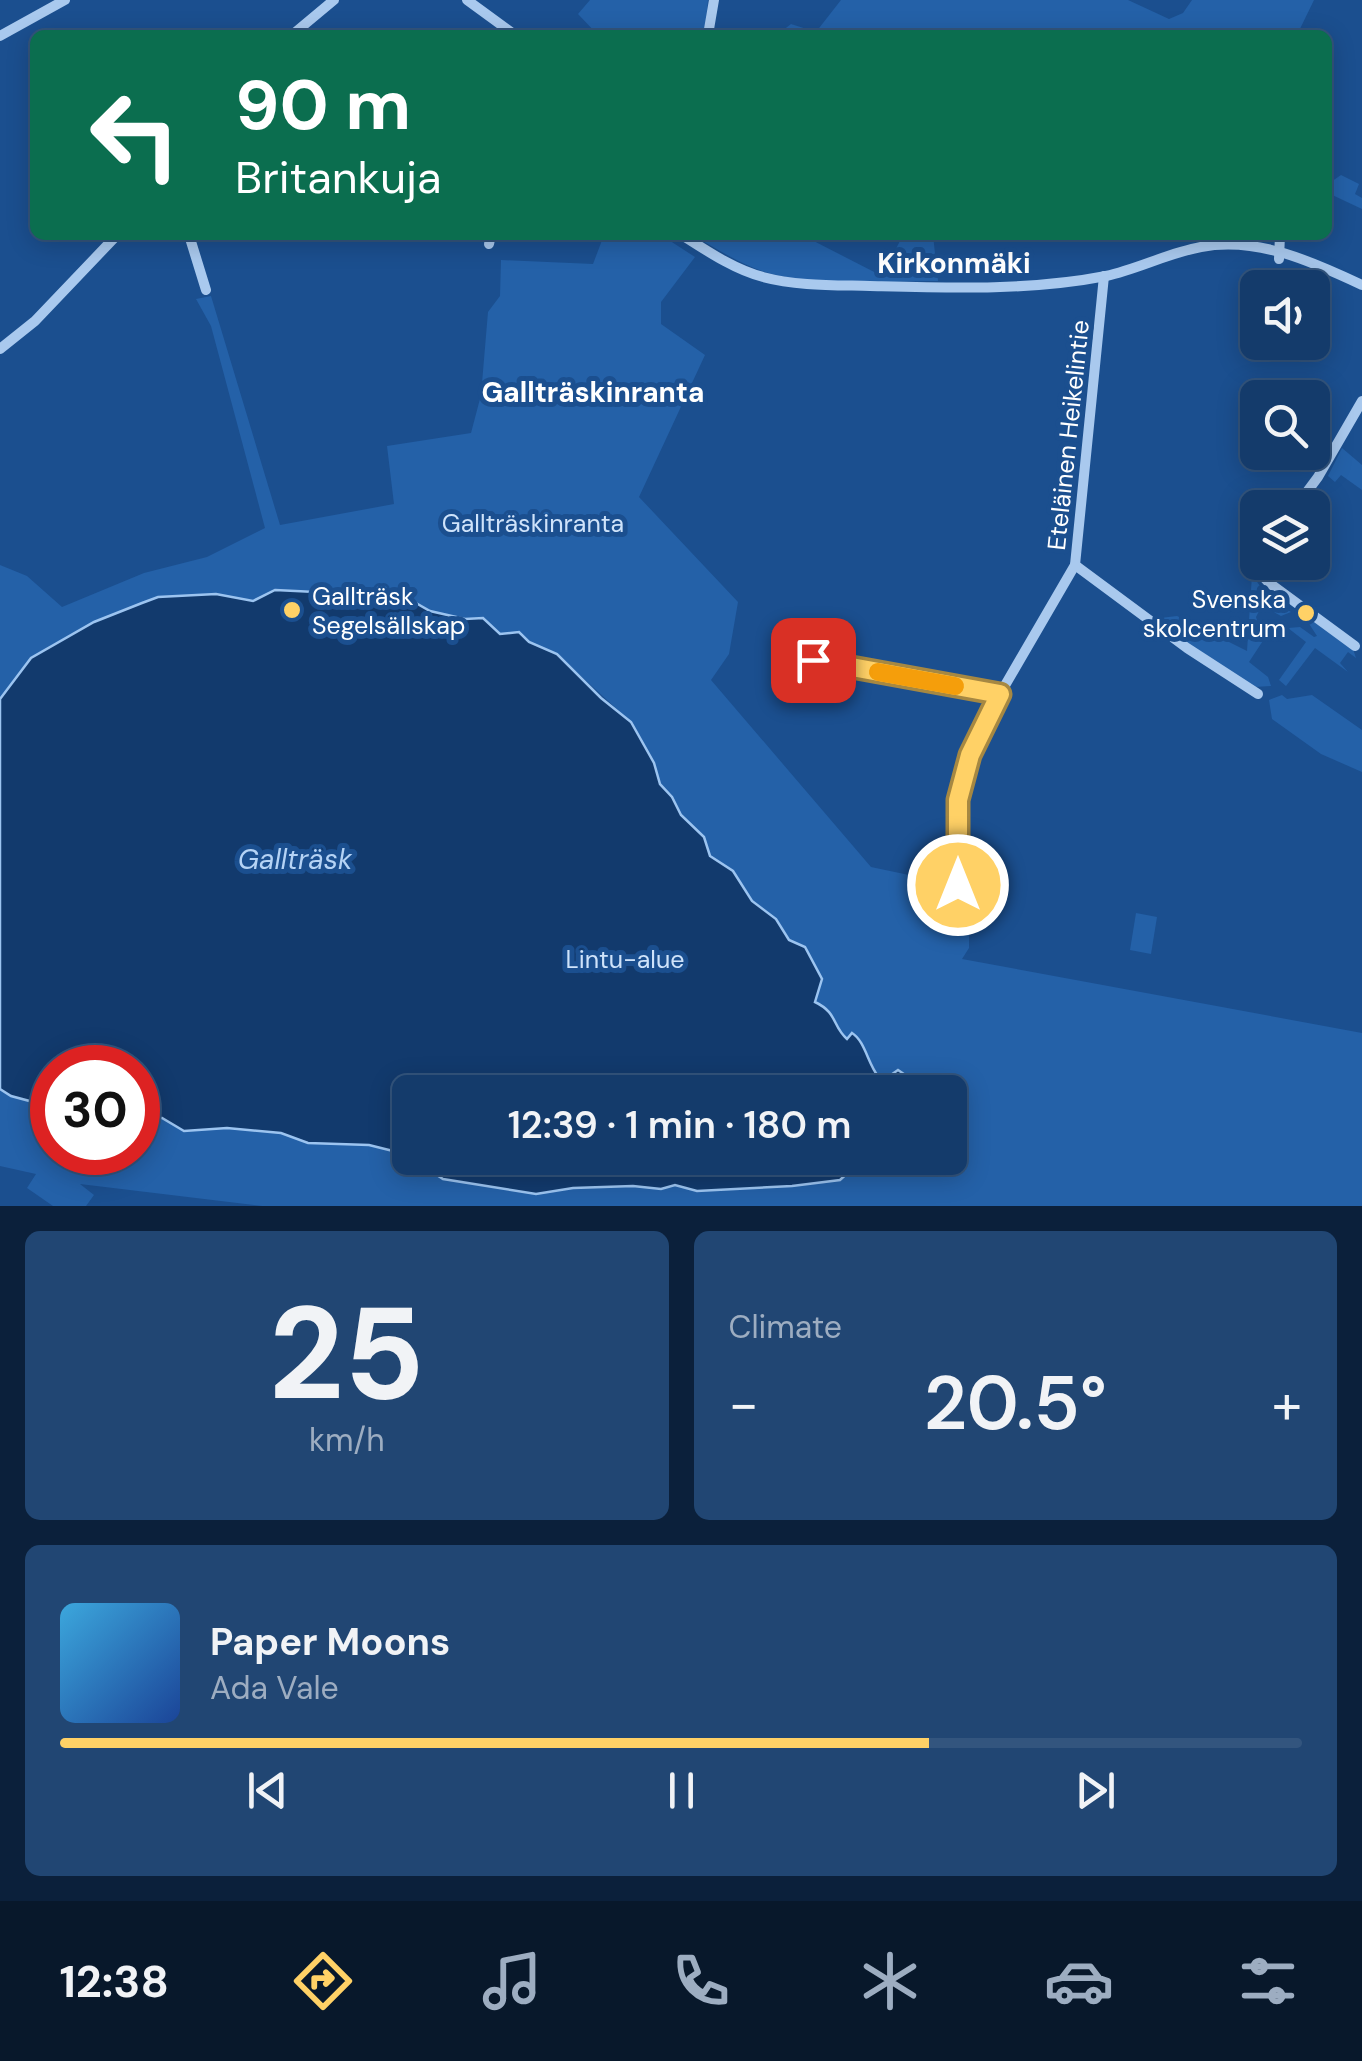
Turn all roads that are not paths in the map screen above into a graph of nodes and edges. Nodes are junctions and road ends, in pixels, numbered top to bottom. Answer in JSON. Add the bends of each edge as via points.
{"nodes":[{"id":1,"x":65,"y":0,"type":"edge"},
{"id":2,"x":467,"y":0,"type":"edge"},
{"id":3,"x":714,"y":0,"type":"edge"},
{"id":4,"x":331,"y":1,"type":"edge"},
{"id":5,"x":298,"y":30,"type":"edge"},
{"id":6,"x":507,"y":30,"type":"edge"},
{"id":7,"x":709,"y":30,"type":"edge"},
{"id":8,"x":0,"y":36,"type":"edge"},
{"id":9,"x":112,"y":240,"type":"edge"},
{"id":10,"x":191,"y":240,"type":"edge"},
{"id":11,"x":691,"y":240,"type":"edge"},
{"id":12,"x":1280,"y":240,"type":"edge"},
{"id":13,"x":1279,"y":255,"type":"junction"},
{"id":14,"x":1104,"y":276,"type":"junction"},
{"id":15,"x":1362,"y":285,"type":"edge"},
{"id":16,"x":206,"y":290,"type":"dead end"},
{"id":17,"x":0,"y":349,"type":"edge"},
{"id":18,"x":1362,"y":401,"type":"edge"},
{"id":19,"x":1309,"y":490,"type":"edge"},
{"id":20,"x":1076,"y":565,"type":"junction"},
{"id":21,"x":1266,"y":580,"type":"edge"},
{"id":22,"x":1355,"y":646,"type":"dead end"},
{"id":23,"x":813,"y":660,"type":"dead end"},
{"id":24,"x":1000,"y":694,"type":"junction"},
{"id":25,"x":1258,"y":694,"type":"dead end"},
{"id":26,"x":957,"y":929,"type":"dead end"}],
"edges":[{"from":1,"to":8,"type":"street"},
{"from":2,"to":6,"type":"street"},
{"from":3,"to":7,"type":"street"},
{"from":4,"to":5,"type":"street"},
{"from":9,"to":17,"type":"street"},
{"from":10,"to":16,"type":"street"},
{"from":11,"to":14,"type":"street","via":[[777,280],[1003,286]]},
{"from":12,"to":13,"type":"street"},
{"from":13,"to":14,"type":"street","via":[[1206,246]]},
{"from":13,"to":15,"type":"street"},
{"from":14,"to":20,"type":"street","name":"Eteläinen Heikelintie"},
{"from":18,"to":19,"type":"street"},
{"from":20,"to":24,"type":"street","name":"Eteläinen Heikelintie"},
{"from":20,"to":25,"type":"street"},
{"from":21,"to":22,"type":"street"},
{"from":23,"to":24,"type":"street"},
{"from":24,"to":26,"type":"street","name":"Eteläinen Heikelintie","via":[[970,755],[958,800]]}]}
